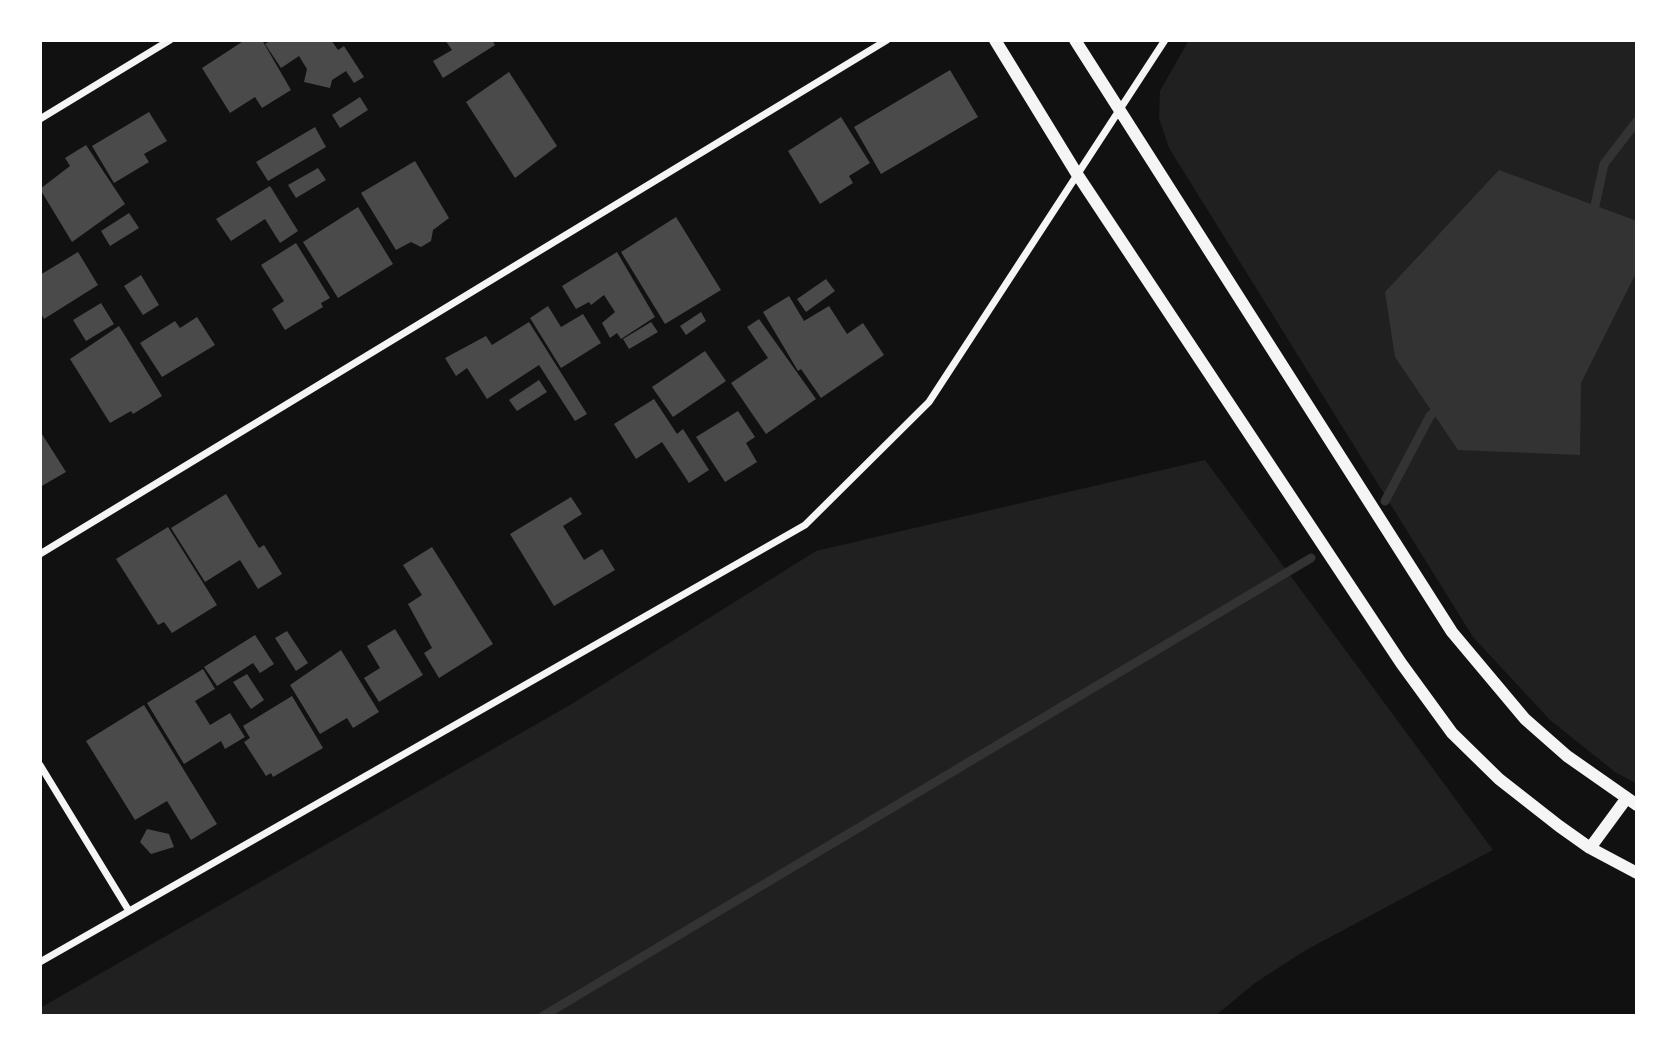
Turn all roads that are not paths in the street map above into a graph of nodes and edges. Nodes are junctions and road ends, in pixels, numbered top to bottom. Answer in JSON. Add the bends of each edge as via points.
{"nodes":[{"id":1,"x":170,"y":40,"type":"edge"},
{"id":2,"x":887,"y":40,"type":"edge"},
{"id":3,"x":995,"y":40,"type":"edge"},
{"id":4,"x":1074,"y":40,"type":"edge"},
{"id":5,"x":1165,"y":40,"type":"edge"},
{"id":6,"x":1119,"y":113,"type":"junction"},
{"id":7,"x":40,"y":119,"type":"edge"},
{"id":8,"x":1077,"y":174,"type":"junction"},
{"id":9,"x":40,"y":554,"type":"edge"},
{"id":10,"x":40,"y":765,"type":"edge"},
{"id":11,"x":1631,"y":802,"type":"edge"},
{"id":12,"x":1590,"y":848,"type":"junction"},
{"id":13,"x":1637,"y":873,"type":"edge"},
{"id":14,"x":129,"y":911,"type":"junction"},
{"id":15,"x":40,"y":962,"type":"edge"}],
"edges":[{"from":1,"to":7,"type":"street"},
{"from":2,"to":9,"type":"street"},
{"from":3,"to":8,"type":"street"},
{"from":4,"to":6,"type":"street"},
{"from":5,"to":6,"type":"street"},
{"from":6,"to":8,"type":"street"},
{"from":6,"to":11,"type":"street","via":[[1452,632],[1525,719]]},
{"from":8,"to":12,"type":"street","via":[[1452,733],[1499,779]]},
{"from":8,"to":14,"type":"street","via":[[929,402],[804,525]]},
{"from":10,"to":14,"type":"street"},
{"from":11,"to":12,"type":"street"},
{"from":12,"to":13,"type":"street"},
{"from":14,"to":15,"type":"street"}]}
